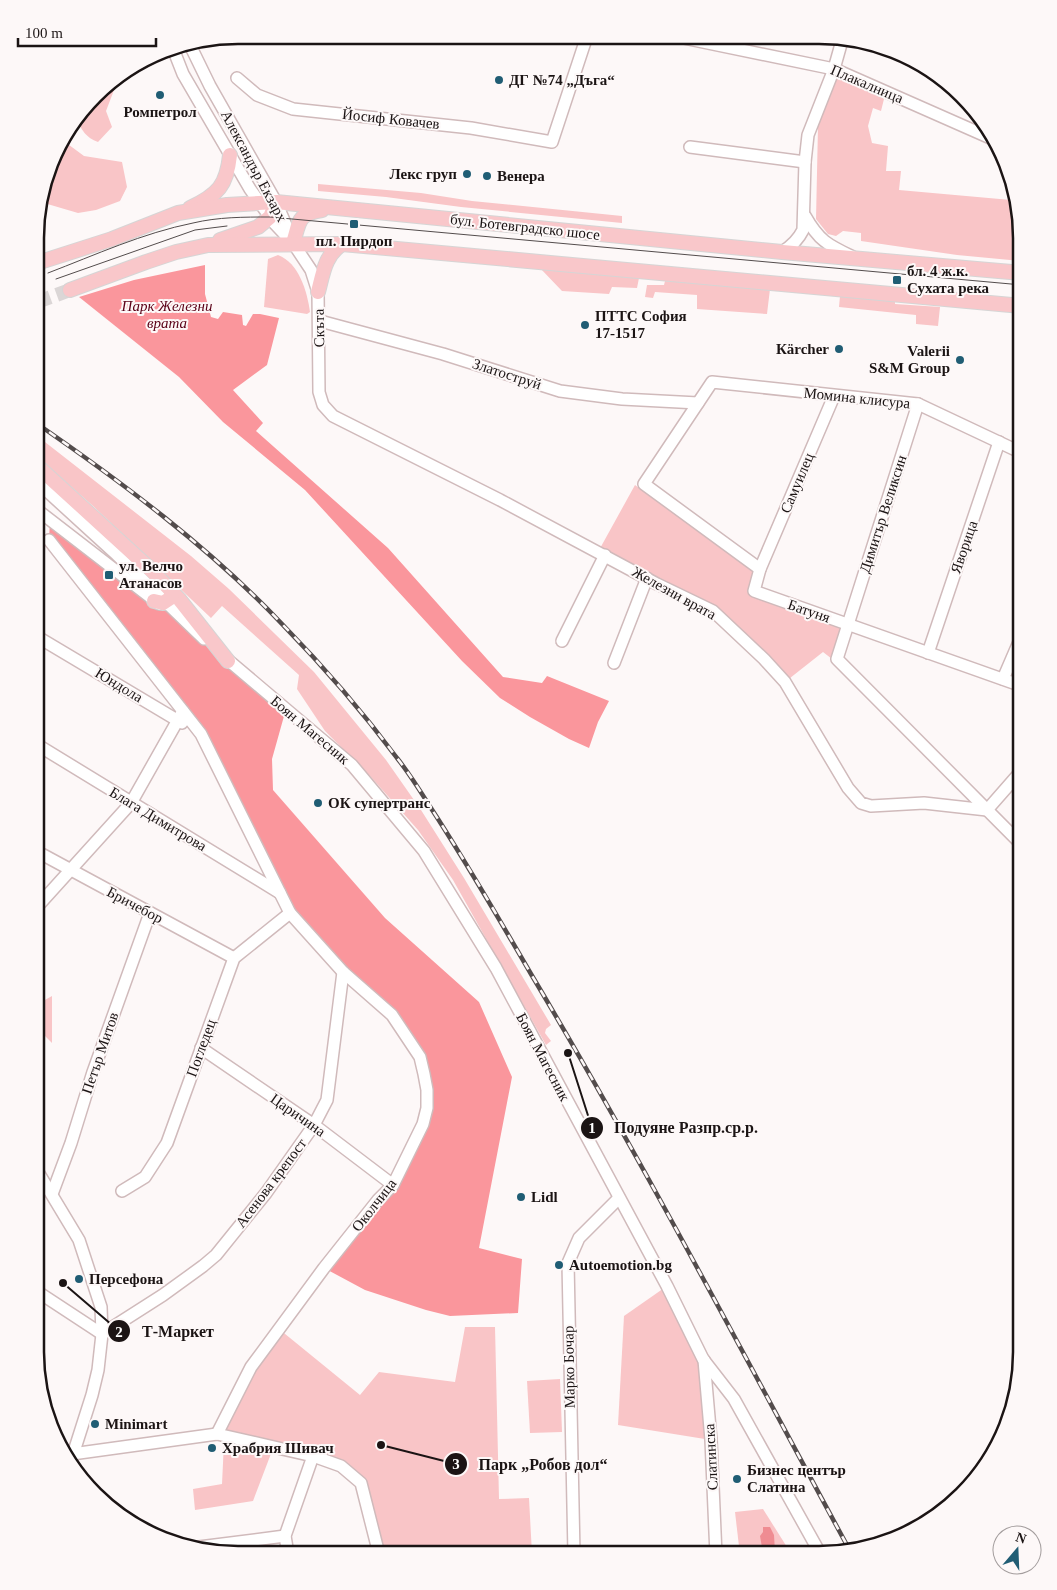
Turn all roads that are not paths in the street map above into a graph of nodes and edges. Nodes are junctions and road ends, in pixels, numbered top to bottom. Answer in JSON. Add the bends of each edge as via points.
{"nodes":[{"id":1,"x":584,"y":44,"type":"edge"},
{"id":2,"x":714,"y":44,"type":"edge"},
{"id":3,"x":841,"y":45,"type":"edge"},
{"id":4,"x":192,"y":49,"type":"edge"},
{"id":5,"x":175,"y":54,"type":"edge"},
{"id":6,"x":834,"y":68,"type":"junction"},
{"id":7,"x":237,"y":78,"type":"dead end"},
{"id":8,"x":984,"y":135,"type":"edge"},
{"id":9,"x":690,"y":147,"type":"dead end"},
{"id":10,"x":230,"y":155,"type":"junction"},
{"id":11,"x":805,"y":162,"type":"junction"},
{"id":12,"x":259,"y":202,"type":"junction"},
{"id":13,"x":276,"y":202,"type":"junction"},
{"id":14,"x":337,"y":207,"type":"junction"},
{"id":15,"x":178,"y":214,"type":"junction"},
{"id":16,"x":805,"y":216,"type":"junction"},
{"id":17,"x":270,"y":217,"type":"junction"},
{"id":18,"x":293,"y":243,"type":"junction"},
{"id":19,"x":208,"y":244,"type":"junction"},
{"id":20,"x":342,"y":244,"type":"junction"},
{"id":21,"x":782,"y":252,"type":"junction"},
{"id":22,"x":855,"y":258,"type":"junction"},
{"id":23,"x":44,"y":261,"type":"edge"},
{"id":24,"x":1013,"y":272,"type":"edge"},
{"id":25,"x":70,"y":290,"type":"tunnel mouth"},
{"id":26,"x":318,"y":292,"type":"junction"},
{"id":27,"x":1013,"y":305,"type":"edge"},
{"id":28,"x":320,"y":321,"type":"junction"},
{"id":29,"x":834,"y":396,"type":"junction"},
{"id":30,"x":698,"y":403,"type":"junction"},
{"id":31,"x":918,"y":404,"type":"junction"},
{"id":32,"x":333,"y":416,"type":"joint"},
{"id":33,"x":999,"y":442,"type":"junction"},
{"id":34,"x":1013,"y":449,"type":"edge"},
{"id":35,"x":44,"y":472,"type":"edge"},
{"id":36,"x":44,"y":488,"type":"edge"},
{"id":37,"x":44,"y":518,"type":"edge"},
{"id":38,"x":49,"y":540,"type":"dead end"},
{"id":39,"x":605,"y":555,"type":"junction"},
{"id":40,"x":760,"y":569,"type":"junction"},
{"id":41,"x":647,"y":578,"type":"junction"},
{"id":42,"x":164,"y":598,"type":"junction"},
{"id":43,"x":847,"y":624,"type":"junction"},
{"id":44,"x":44,"y":640,"type":"edge"},
{"id":45,"x":562,"y":641,"type":"dead end"},
{"id":46,"x":928,"y":653,"type":"junction"},
{"id":47,"x":1013,"y":656,"type":"edge"},
{"id":48,"x":228,"y":661,"type":"junction"},
{"id":49,"x":614,"y":663,"type":"dead end"},
{"id":50,"x":1003,"y":679,"type":"junction"},
{"id":51,"x":1013,"y":683,"type":"edge"},
{"id":52,"x":180,"y":715,"type":"junction"},
{"id":53,"x":44,"y":749,"type":"edge"},
{"id":54,"x":1013,"y":780,"type":"edge"},
{"id":55,"x":131,"y":803,"type":"junction"},
{"id":56,"x":987,"y":810,"type":"junction"},
{"id":57,"x":1013,"y":836,"type":"edge"},
{"id":58,"x":44,"y":855,"type":"edge"},
{"id":59,"x":70,"y":870,"type":"junction"},
{"id":60,"x":280,"y":894,"type":"junction"},
{"id":61,"x":44,"y":899,"type":"edge"},
{"id":62,"x":150,"y":913,"type":"junction"},
{"id":63,"x":290,"y":913,"type":"junction"},
{"id":64,"x":234,"y":958,"type":"junction"},
{"id":65,"x":343,"y":972,"type":"junction"},
{"id":66,"x":201,"y":1048,"type":"junction"},
{"id":67,"x":314,"y":1125,"type":"junction"},
{"id":68,"x":44,"y":1182,"type":"edge"},
{"id":69,"x":393,"y":1185,"type":"junction"},
{"id":70,"x":122,"y":1191,"type":"dead end"},
{"id":71,"x":52,"y":1194,"type":"junction"},
{"id":72,"x":619,"y":1198,"type":"junction"},
{"id":73,"x":44,"y":1296,"type":"edge"},
{"id":74,"x":102,"y":1334,"type":"junction"},
{"id":75,"x":703,"y":1359,"type":"junction"},
{"id":76,"x":217,"y":1434,"type":"junction"},
{"id":77,"x":73,"y":1454,"type":"edge"},
{"id":78,"x":314,"y":1456,"type":"junction"},
{"id":79,"x":75,"y":1458,"type":"edge"},
{"id":80,"x":285,"y":1536,"type":"junction"},
{"id":81,"x":214,"y":1545,"type":"edge"},
{"id":82,"x":287,"y":1546,"type":"edge"},
{"id":83,"x":377,"y":1546,"type":"edge"},
{"id":84,"x":574,"y":1546,"type":"edge"},
{"id":85,"x":716,"y":1546,"type":"edge"},
{"id":86,"x":816,"y":1546,"type":"edge"}],
"edges":[{"from":1,"to":7,"type":"street","name":"Йосиф Ковачев","via":[[552,142],[472,128],[293,109],[257,95]]},
{"from":2,"to":6,"type":"street","name":"Плакалница"},
{"from":3,"to":6,"type":"street"},
{"from":4,"to":13,"type":"street","name":"Александър Екзарх"},
{"from":5,"to":10,"type":"street","name":"Александър Екзарх","via":[[183,74]]},
{"from":6,"to":8,"type":"street","name":"Плакалница"},
{"from":6,"to":11,"type":"street","via":[[808,135]]},
{"from":9,"to":11,"type":"street"},
{"from":10,"to":12,"type":"street","name":"Александър Екзарх"},
{"from":10,"to":15,"type":"main road","via":[[228,172],[219,189],[203,202]]},
{"from":11,"to":16,"type":"street"},
{"from":12,"to":13,"type":"main road","name":"бул. Ботевградско шосе"},
{"from":12,"to":15,"type":"main road","name":"бул. Ботевградско шосе"},
{"from":12,"to":17,"type":"street","name":"Александър Екзарх"},
{"from":13,"to":14,"type":"main road","name":"бул. Ботевградско шосе"},
{"from":13,"to":17,"type":"main road"},
{"from":13,"to":18,"type":"street","name":"Александър Екзарх"},
{"from":14,"to":18,"type":"main road","via":[[302,216]]},
{"from":14,"to":21,"type":"main road","name":"бул. Ботевградско шосе"},
{"from":15,"to":23,"type":"main road","name":"бул. Ботевградско шосе"},
{"from":16,"to":21,"type":"street","via":[[798,239]]},
{"from":16,"to":22,"type":"street","via":[[822,240]]},
{"from":17,"to":18,"type":"street","name":"Александър Екзарх"},
{"from":17,"to":19,"type":"main road","via":[[258,227]]},
{"from":18,"to":19,"type":"main road"},
{"from":18,"to":20,"type":"main road"},
{"from":18,"to":26,"type":"street","name":"Скъта","via":[[310,270]]},
{"from":19,"to":25,"type":"main road","via":[[161,257]]},
{"from":20,"to":26,"type":"main road","via":[[328,256]]},
{"from":20,"to":27,"type":"main road"},
{"from":21,"to":22,"type":"main road","name":"бул. Ботевградско шосе"},
{"from":22,"to":24,"type":"main road","name":"бул. Ботевградско шосе"},
{"from":26,"to":28,"type":"street","name":"Скъта"},
{"from":28,"to":30,"type":"street","name":"Златоструй","via":[[443,354],[560,391],[622,399]]},
{"from":28,"to":32,"type":"street","name":"Скъта","via":[[319,392],[323,405]]},
{"from":29,"to":30,"type":"street","name":"Момина клисура","via":[[712,382]]},
{"from":29,"to":31,"type":"street","name":"Момина клисура"},
{"from":29,"to":40,"type":"street","name":"Самуилец"},
{"from":30,"to":40,"type":"street","via":[[644,484]]},
{"from":31,"to":33,"type":"street","name":"Момина клисура"},
{"from":31,"to":43,"type":"street","name":"Димитър Великсин"},
{"from":32,"to":39,"type":"street","name":"Железни врата"},
{"from":33,"to":34,"type":"street","name":"Момина клисура"},
{"from":33,"to":46,"type":"street","name":"Яворица"},
{"from":35,"to":42,"type":"main road","via":[[150,569]]},
{"from":36,"to":42,"type":"street","name":"Боян Магесник"},
{"from":37,"to":42,"type":"street","name":"Боян Магесник"},
{"from":38,"to":52,"type":"street"},
{"from":39,"to":41,"type":"street","name":"Железни врата"},
{"from":39,"to":45,"type":"street"},
{"from":40,"to":43,"type":"street","name":"Батуня","via":[[754,591]]},
{"from":41,"to":49,"type":"street"},
{"from":41,"to":56,"type":"street","name":"Железни врата","via":[[713,611],[764,659],[785,682],[844,782],[861,803],[871,806],[924,803]]},
{"from":42,"to":48,"type":"main road"},
{"from":42,"to":48,"type":"street","name":"Боян Магесник"},
{"from":43,"to":46,"type":"street","name":"Батуня"},
{"from":43,"to":56,"type":"street","via":[[837,659]]},
{"from":44,"to":52,"type":"street","name":"Юндола"},
{"from":46,"to":50,"type":"street","name":"Батуня"},
{"from":47,"to":50,"type":"street"},
{"from":48,"to":72,"type":"street","name":"Боян Магесник","via":[[352,766],[424,851],[496,968]]},
{"from":50,"to":51,"type":"street","name":"Батуня"},
{"from":52,"to":55,"type":"street"},
{"from":52,"to":60,"type":"street","via":[[201,734]]},
{"from":53,"to":55,"type":"street","name":"Блага Димитрова"},
{"from":54,"to":56,"type":"street"},
{"from":55,"to":59,"type":"street"},
{"from":55,"to":60,"type":"street","name":"Блага Димитрова"},
{"from":56,"to":57,"type":"street"},
{"from":58,"to":59,"type":"street","name":"Бричебор"},
{"from":59,"to":61,"type":"street"},
{"from":59,"to":62,"type":"street","name":"Бричебор"},
{"from":60,"to":63,"type":"street"},
{"from":62,"to":64,"type":"street","name":"Бричебор"},
{"from":62,"to":71,"type":"street","name":"Петър Митов"},
{"from":63,"to":64,"type":"street"},
{"from":63,"to":65,"type":"street"},
{"from":64,"to":66,"type":"street","name":"Погледец"},
{"from":65,"to":67,"type":"street","name":"Асенова крепост","via":[[327,1100]]},
{"from":65,"to":69,"type":"street","name":"Околчица","via":[[392,1015],[420,1057],[424,1074],[427,1090],[424,1124]]},
{"from":66,"to":67,"type":"street","name":"Царичина"},
{"from":66,"to":70,"type":"street","name":"Погледец","via":[[167,1143],[145,1177]]},
{"from":67,"to":69,"type":"street","name":"Царичина"},
{"from":67,"to":74,"type":"street","name":"Асенова крепост","via":[[266,1193],[216,1255],[163,1295]]},
{"from":68,"to":71,"type":"street"},
{"from":69,"to":76,"type":"street","name":"Околчица","via":[[324,1268],[251,1367]]},
{"from":71,"to":74,"type":"street","via":[[79,1240],[100,1307]]},
{"from":72,"to":75,"type":"street","name":"Боян Магесник"},
{"from":72,"to":84,"type":"street","name":"Марко Бочар","via":[[579,1238],[568,1263]]},
{"from":73,"to":74,"type":"street"},
{"from":74,"to":77,"type":"street","via":[[92,1395]]},
{"from":75,"to":85,"type":"street","name":"Слатинска","via":[[711,1440]]},
{"from":75,"to":86,"type":"street","name":"Боян Магесник","via":[[734,1399]]},
{"from":76,"to":78,"type":"street"},
{"from":76,"to":79,"type":"street"},
{"from":78,"to":80,"type":"street"},
{"from":78,"to":83,"type":"street","via":[[341,1466],[361,1483]]},
{"from":80,"to":81,"type":"street"},
{"from":80,"to":82,"type":"street"}]}
